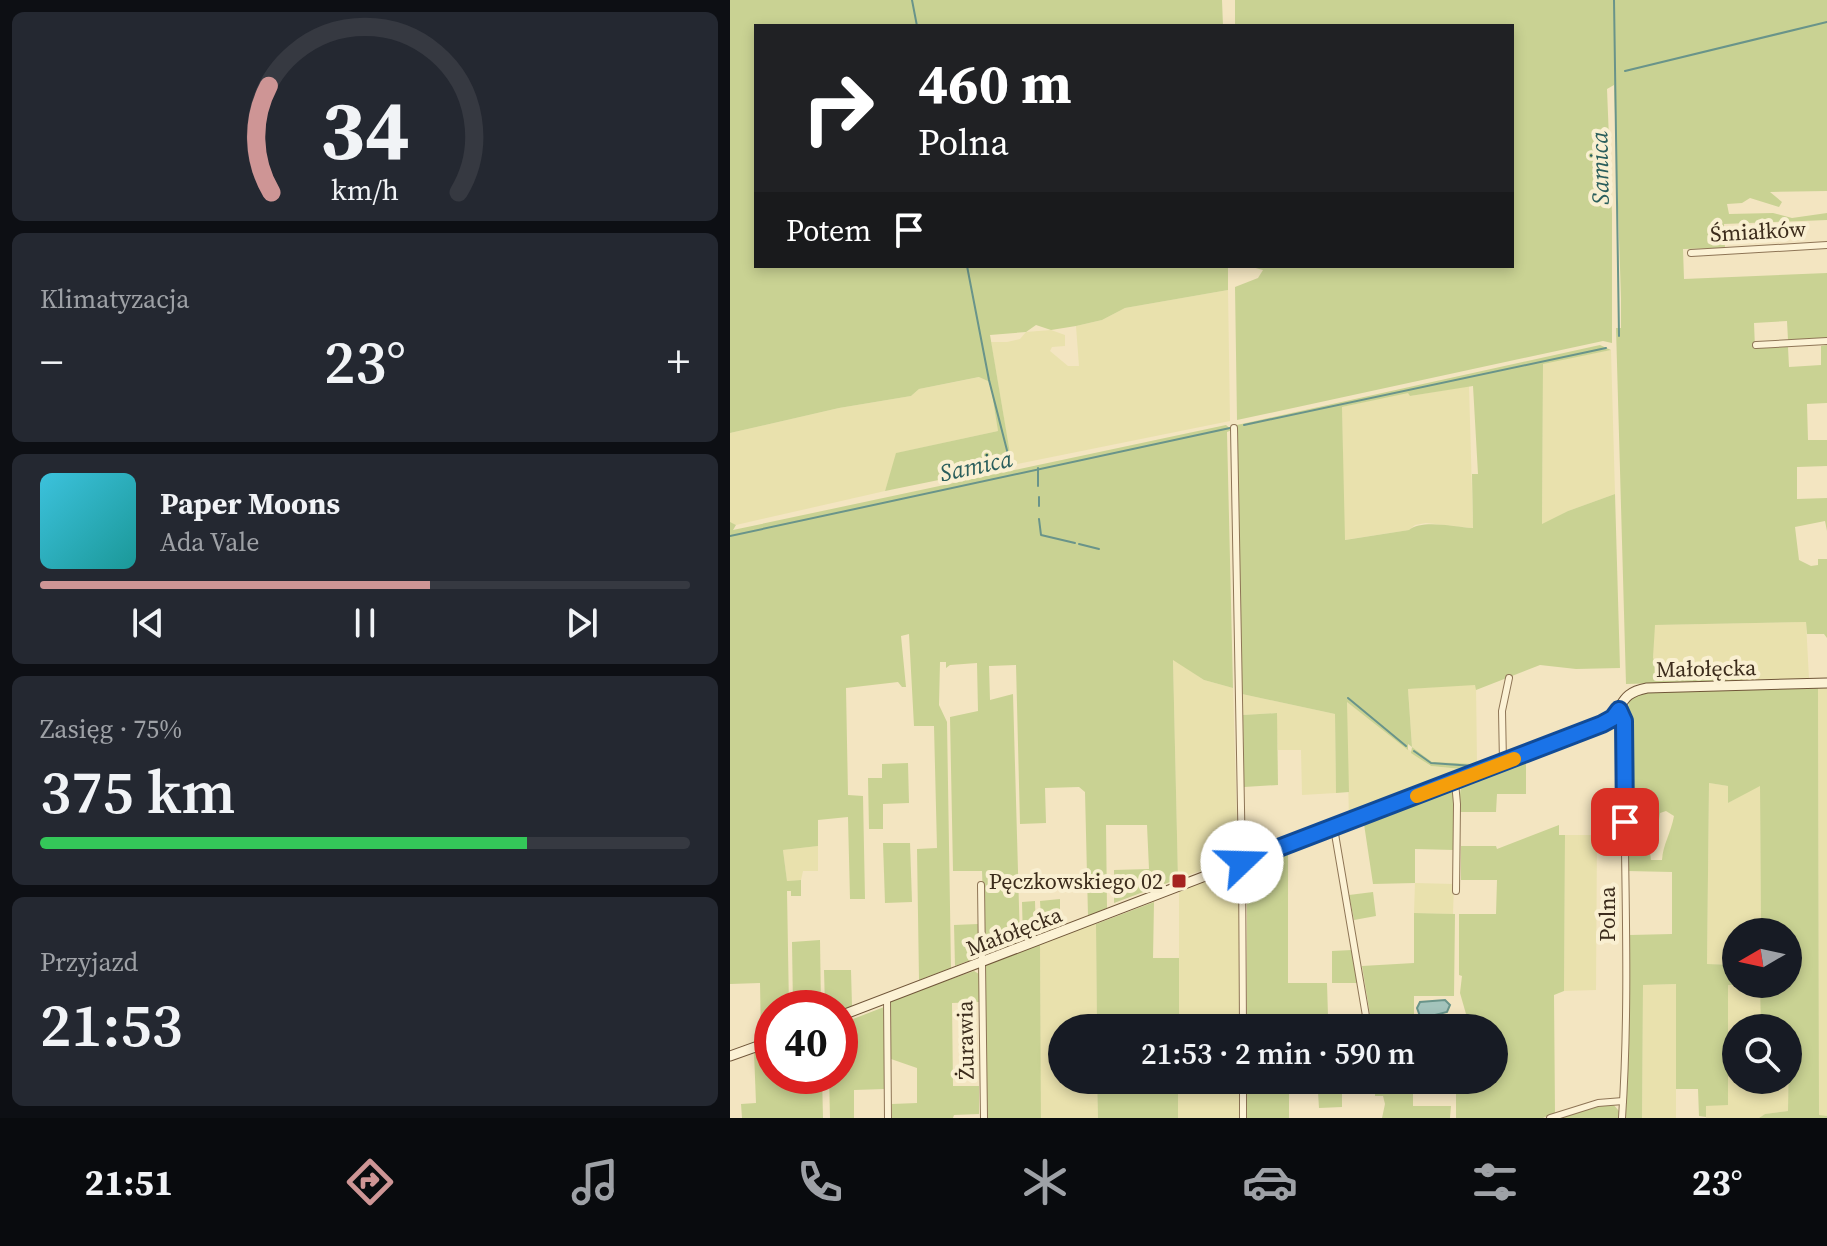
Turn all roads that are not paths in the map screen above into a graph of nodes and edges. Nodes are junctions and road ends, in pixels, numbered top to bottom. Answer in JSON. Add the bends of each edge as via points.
{"nodes":[{"id":1,"x":1827,"y":245,"type":"edge"},
{"id":2,"x":1691,"y":253,"type":"dead end"},
{"id":3,"x":1827,"y":341,"type":"edge"},
{"id":4,"x":1756,"y":345,"type":"dead end"},
{"id":5,"x":1234,"y":428,"type":"dead end"},
{"id":6,"x":1509,"y":678,"type":"dead end"},
{"id":7,"x":1827,"y":683,"type":"edge"},
{"id":8,"x":1619,"y":710,"type":"junction"},
{"id":9,"x":1503,"y":763,"type":"junction"},
{"id":10,"x":1455,"y":782,"type":"junction"},
{"id":11,"x":1334,"y":828,"type":"junction"},
{"id":12,"x":1242,"y":862,"type":"junction"},
{"id":13,"x":981,"y":885,"type":"dead end"},
{"id":14,"x":1456,"y":891,"type":"dead end"},
{"id":15,"x":982,"y":962,"type":"junction"},
{"id":16,"x":887,"y":999,"type":"junction"},
{"id":17,"x":858,"y":1009,"type":"edge"},
{"id":18,"x":1243,"y":1014,"type":"edge"},
{"id":19,"x":1366,"y":1014,"type":"edge"},
{"id":20,"x":754,"y":1047,"type":"edge"},
{"id":21,"x":730,"y":1056,"type":"edge"},
{"id":22,"x":1243,"y":1094,"type":"edge"},
{"id":23,"x":1623,"y":1101,"type":"junction"},
{"id":24,"x":888,"y":1118,"type":"edge"},
{"id":25,"x":984,"y":1118,"type":"edge"},
{"id":26,"x":1243,"y":1118,"type":"edge"},
{"id":27,"x":1550,"y":1118,"type":"edge"},
{"id":28,"x":1622,"y":1118,"type":"edge"}],
"edges":[{"from":1,"to":2,"type":"street","name":"Śmiałków"},
{"from":3,"to":4,"type":"street"},
{"from":5,"to":12,"type":"street"},
{"from":6,"to":9,"type":"street","via":[[1502,711]]},
{"from":7,"to":8,"type":"street","name":"Małołęcka","via":[[1647,688],[1628,693]]},
{"from":8,"to":9,"type":"street","name":"Małołęcka","via":[[1602,724]]},
{"from":8,"to":23,"type":"street","name":"Polna","via":[[1625,774]]},
{"from":9,"to":10,"type":"street","name":"Małołęcka"},
{"from":10,"to":11,"type":"street","name":"Małołęcka"},
{"from":10,"to":14,"type":"street"},
{"from":11,"to":12,"type":"street","name":"Małołęcka"},
{"from":11,"to":19,"type":"street"},
{"from":12,"to":15,"type":"street","name":"Małołęcka"},
{"from":12,"to":18,"type":"street"},
{"from":13,"to":15,"type":"street","name":"Żurawia"},
{"from":15,"to":16,"type":"street","name":"Małołęcka"},
{"from":15,"to":25,"type":"street","name":"Żurawia"},
{"from":16,"to":17,"type":"street","name":"Małołęcka"},
{"from":16,"to":24,"type":"street"},
{"from":20,"to":21,"type":"street"},
{"from":22,"to":26,"type":"street"},
{"from":23,"to":27,"type":"street"},
{"from":23,"to":28,"type":"street","name":"Polna"}]}
